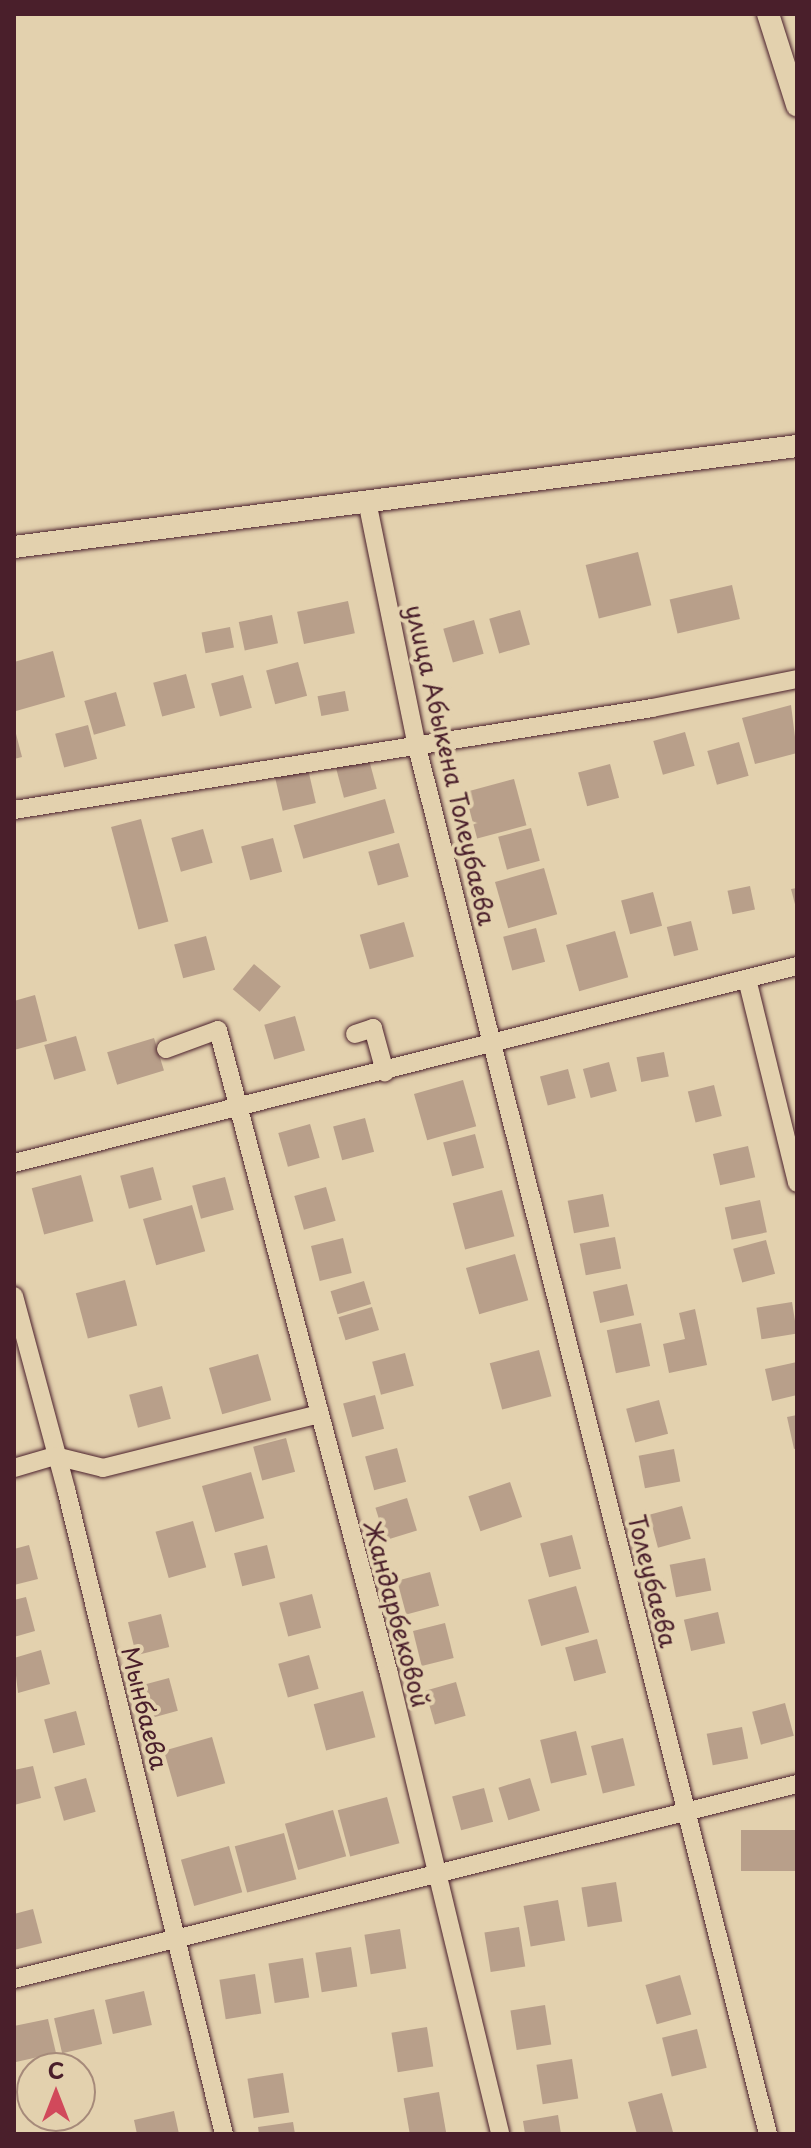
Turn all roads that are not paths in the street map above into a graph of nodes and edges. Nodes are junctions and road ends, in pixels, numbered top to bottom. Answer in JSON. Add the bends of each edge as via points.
{"nodes":[{"id":1,"x":768,"y":14,"type":"edge"},
{"id":2,"x":797,"y":105,"type":"edge"},
{"id":3,"x":797,"y":428,"type":"edge"},
{"id":4,"x":797,"y":446,"type":"edge"},
{"id":5,"x":746,"y":451,"type":"junction"},
{"id":6,"x":367,"y":501,"type":"junction"},
{"id":7,"x":14,"y":547,"type":"edge"},
{"id":8,"x":797,"y":679,"type":"edge"},
{"id":9,"x":417,"y":747,"type":"junction"},
{"id":10,"x":14,"y":810,"type":"edge"},
{"id":11,"x":797,"y":966,"type":"edge"},
{"id":12,"x":747,"y":979,"type":"junction"},
{"id":13,"x":355,"y":1034,"type":"dead end"},
{"id":14,"x":495,"y":1039,"type":"junction"},
{"id":15,"x":166,"y":1049,"type":"dead end"},
{"id":16,"x":385,"y":1072,"type":"junction"},
{"id":17,"x":237,"y":1108,"type":"junction"},
{"id":18,"x":14,"y":1163,"type":"edge"},
{"id":19,"x":797,"y":1183,"type":"edge"},
{"id":20,"x":14,"y":1296,"type":"edge"},
{"id":21,"x":319,"y":1414,"type":"junction"},
{"id":22,"x":55,"y":1456,"type":"junction"},
{"id":23,"x":14,"y":1468,"type":"edge"},
{"id":24,"x":797,"y":1784,"type":"edge"},
{"id":25,"x":686,"y":1814,"type":"junction"},
{"id":26,"x":437,"y":1876,"type":"junction"},
{"id":27,"x":177,"y":1938,"type":"junction"},
{"id":28,"x":14,"y":1979,"type":"edge"},
{"id":29,"x":224,"y":2134,"type":"edge"},
{"id":30,"x":500,"y":2134,"type":"edge"},
{"id":31,"x":768,"y":2134,"type":"edge"}],
"edges":[{"from":1,"to":2,"type":"main road"},
{"from":3,"to":5,"type":"main road"},
{"from":4,"to":5,"type":"main road"},
{"from":5,"to":6,"type":"main road"},
{"from":6,"to":7,"type":"main road"},
{"from":6,"to":9,"type":"street","name":"улица Абыкена Толеубаева"},
{"from":8,"to":9,"type":"street"},
{"from":9,"to":10,"type":"street"},
{"from":9,"to":14,"type":"street","name":"улица Абыкена Толеубаева"},
{"from":11,"to":12,"type":"street"},
{"from":12,"to":14,"type":"street"},
{"from":12,"to":19,"type":"street"},
{"from":13,"to":16,"type":"street","via":[[373,1028]]},
{"from":14,"to":16,"type":"street"},
{"from":14,"to":25,"type":"street","name":"Толеубаева"},
{"from":15,"to":17,"type":"street","name":"Жандарбековой","via":[[218,1030]]},
{"from":16,"to":17,"type":"street"},
{"from":17,"to":18,"type":"street"},
{"from":17,"to":21,"type":"street","name":"Жандарбековой"},
{"from":20,"to":22,"type":"street","name":"Мынбаева"},
{"from":21,"to":22,"type":"street","via":[[103,1468]]},
{"from":21,"to":26,"type":"street","name":"Жандарбековой"},
{"from":22,"to":23,"type":"street"},
{"from":22,"to":27,"type":"street","name":"Мынбаева"},
{"from":24,"to":25,"type":"street"},
{"from":25,"to":26,"type":"street"},
{"from":25,"to":31,"type":"street","name":"Толеубаева"},
{"from":26,"to":27,"type":"street"},
{"from":26,"to":30,"type":"street","name":"Жандарбековой"},
{"from":27,"to":28,"type":"street"},
{"from":27,"to":29,"type":"street","name":"Мынбаева"}]}
